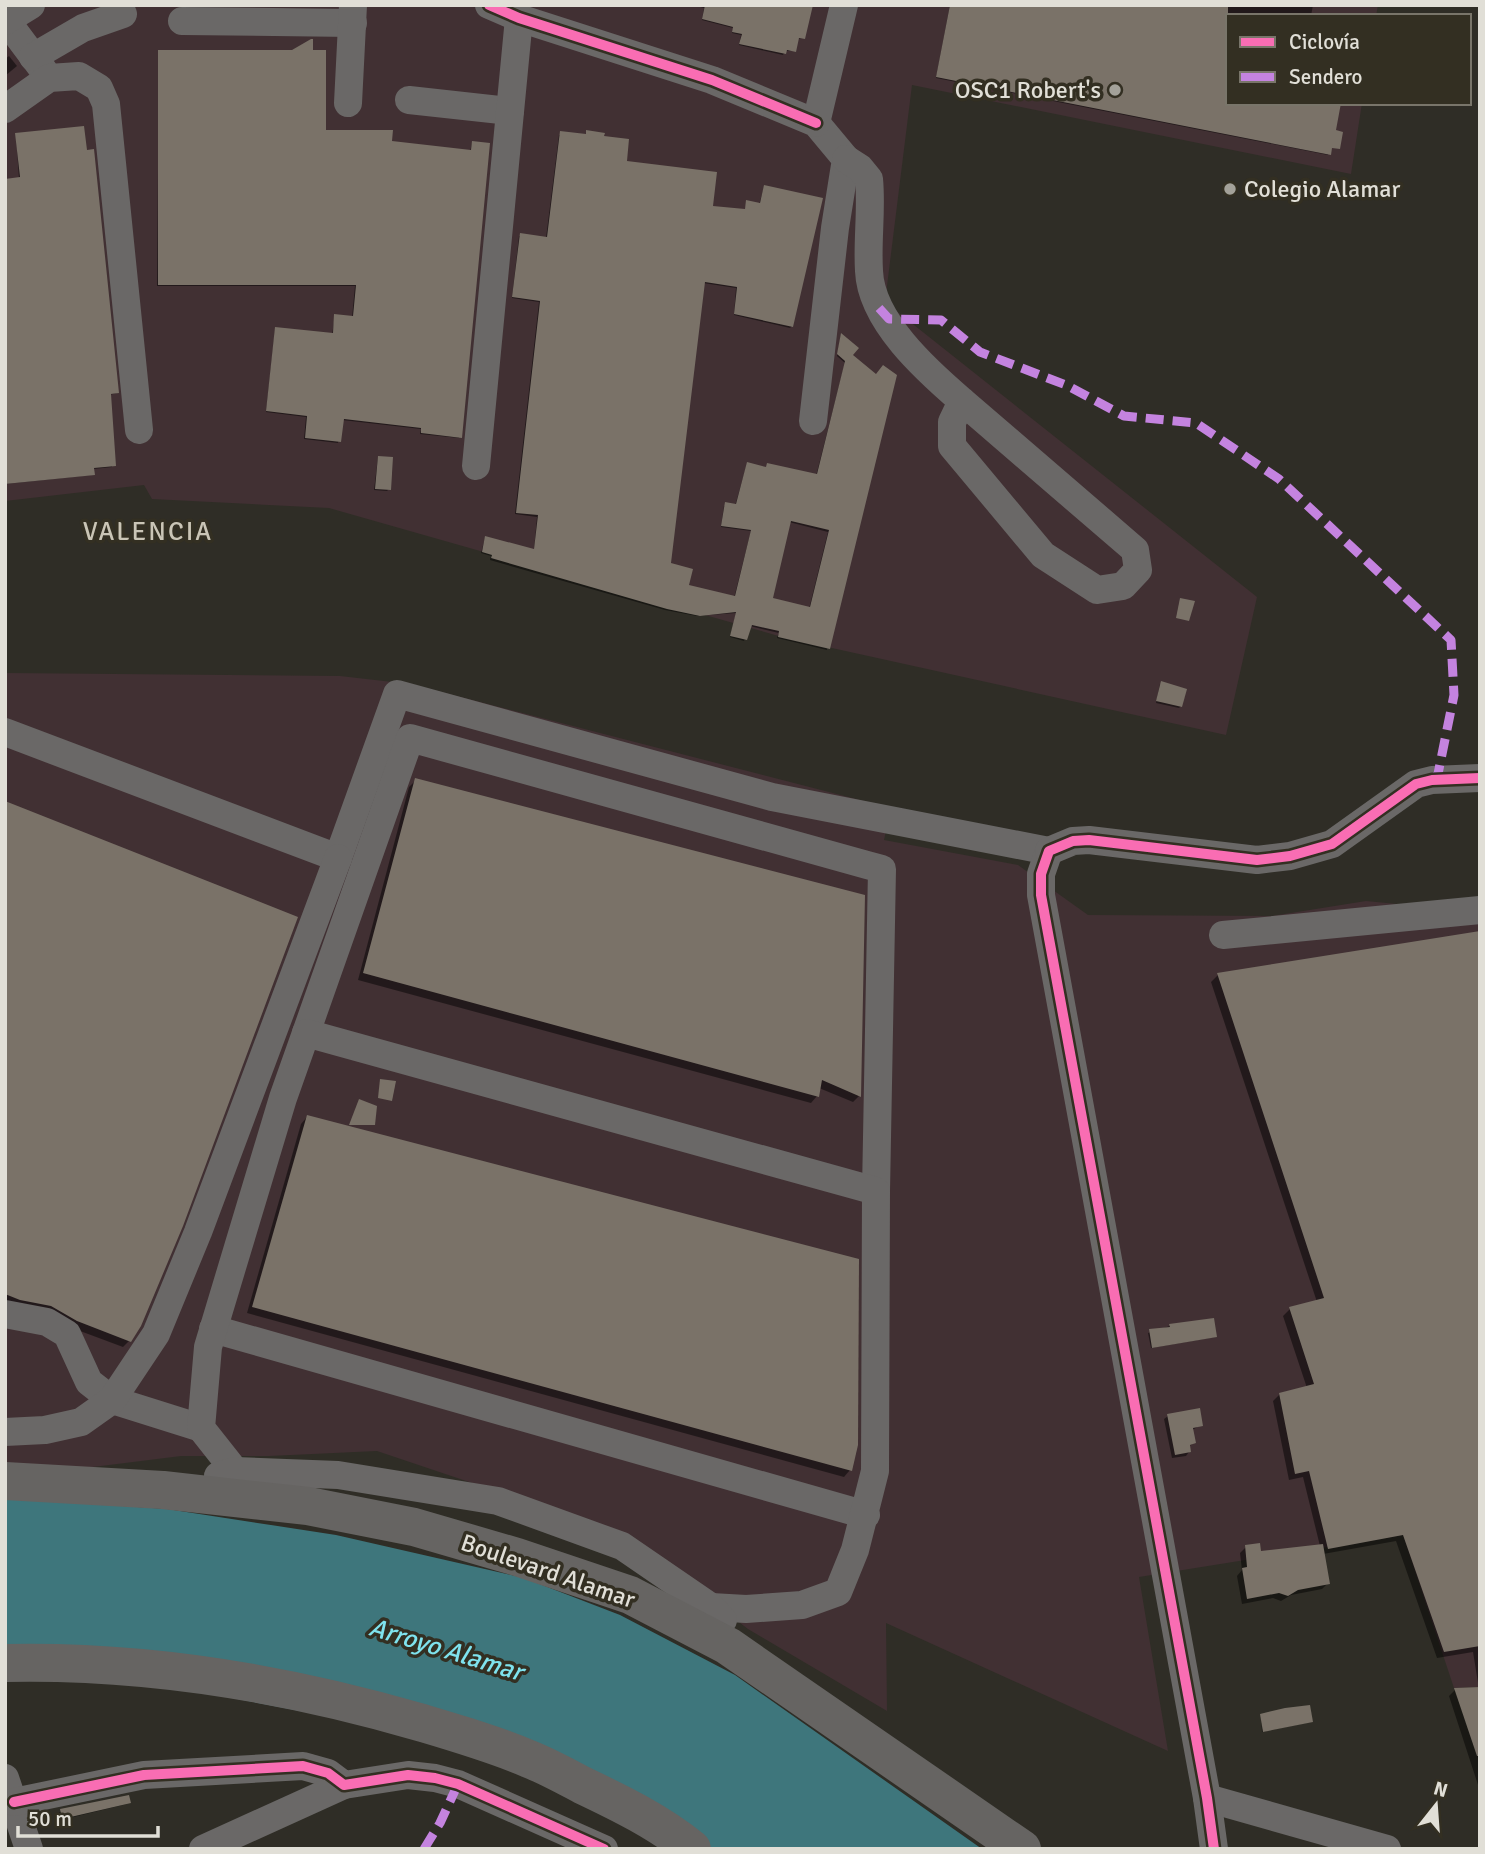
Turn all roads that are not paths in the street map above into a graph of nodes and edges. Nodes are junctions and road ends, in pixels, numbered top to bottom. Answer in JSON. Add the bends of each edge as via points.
{"nodes":[{"id":1,"x":31,"y":5,"type":"edge"},
{"id":2,"x":489,"y":5,"type":"edge"},
{"id":3,"x":844,"y":5,"type":"edge"},
{"id":4,"x":123,"y":14,"type":"dead end"},
{"id":5,"x":353,"y":14,"type":"edge"},
{"id":6,"x":519,"y":18,"type":"junction"},
{"id":7,"x":6,"y":20,"type":"edge"},
{"id":8,"x":182,"y":21,"type":"dead end"},
{"id":9,"x":41,"y":67,"type":"junction"},
{"id":10,"x":409,"y":100,"type":"dead end"},
{"id":11,"x":348,"y":103,"type":"dead end"},
{"id":12,"x":5,"y":108,"type":"edge"},
{"id":13,"x":510,"y":111,"type":"junction"},
{"id":14,"x":816,"y":123,"type":"junction"},
{"id":15,"x":846,"y":159,"type":"junction"},
{"id":16,"x":962,"y":401,"type":"junction"},
{"id":17,"x":813,"y":421,"type":"dead end"},
{"id":18,"x":139,"y":430,"type":"dead end"},
{"id":19,"x":476,"y":466,"type":"dead end"},
{"id":20,"x":5,"y":732,"type":"edge"},
{"id":21,"x":1480,"y":778,"type":"edge"},
{"id":22,"x":1049,"y":851,"type":"junction"},
{"id":23,"x":338,"y":858,"type":"junction"},
{"id":24,"x":1480,"y":910,"type":"edge"},
{"id":25,"x":1223,"y":935,"type":"dead end"},
{"id":26,"x":306,"y":1033,"type":"junction"},
{"id":27,"x":876,"y":1191,"type":"junction"},
{"id":28,"x":5,"y":1314,"type":"edge"},
{"id":29,"x":214,"y":1329,"type":"junction"},
{"id":30,"x":111,"y":1400,"type":"junction"},
{"id":31,"x":201,"y":1428,"type":"junction"},
{"id":32,"x":5,"y":1432,"type":"edge"},
{"id":33,"x":235,"y":1471,"type":"junction"},
{"id":34,"x":5,"y":1481,"type":"edge"},
{"id":35,"x":163,"y":1490,"type":"junction"},
{"id":36,"x":866,"y":1515,"type":"junction"},
{"id":37,"x":711,"y":1607,"type":"junction"},
{"id":38,"x":5,"y":1663,"type":"edge"},
{"id":39,"x":789,"y":1687,"type":"junction"},
{"id":40,"x":344,"y":1785,"type":"junction"},
{"id":41,"x":9,"y":1790,"type":"edge"},
{"id":42,"x":1208,"y":1798,"type":"junction"},
{"id":43,"x":29,"y":1849,"type":"edge"},
{"id":44,"x":203,"y":1849,"type":"edge"},
{"id":45,"x":604,"y":1849,"type":"edge"},
{"id":46,"x":692,"y":1849,"type":"edge"},
{"id":47,"x":1022,"y":1849,"type":"edge"},
{"id":48,"x":1214,"y":1849,"type":"edge"},
{"id":49,"x":1387,"y":1849,"type":"edge"}],
"edges":[{"from":1,"to":7,"type":"street"},
{"from":2,"to":6,"type":"street"},
{"from":3,"to":14,"type":"street"},
{"from":4,"to":9,"type":"street","via":[[83,28]]},
{"from":5,"to":8,"type":"street"},
{"from":5,"to":11,"type":"street"},
{"from":6,"to":13,"type":"street"},
{"from":6,"to":14,"type":"street","via":[[712,80]]},
{"from":7,"to":9,"type":"street"},
{"from":9,"to":12,"type":"street"},
{"from":9,"to":18,"type":"street","via":[[79,76],[99,88],[106,104]]},
{"from":10,"to":13,"type":"street"},
{"from":13,"to":19,"type":"street"},
{"from":14,"to":15,"type":"street"},
{"from":15,"to":16,"type":"street","via":[[869,179],[869,271],[879,308],[911,352]]},
{"from":15,"to":17,"type":"street"},
{"from":16,"to":16,"type":"street","via":[[952,422],[952,446],[1043,555],[1097,590],[1123,586],[1138,570],[1135,550]]},
{"from":20,"to":23,"type":"street"},
{"from":21,"to":22,"type":"street","via":[[1416,784],[1332,844],[1290,856],[1257,860],[1089,840]]},
{"from":22,"to":23,"type":"street","via":[[772,797],[397,694]]},
{"from":22,"to":42,"type":"street","via":[[1041,874],[1041,895]]},
{"from":23,"to":30,"type":"street","via":[[156,1334]]},
{"from":24,"to":25,"type":"street"},
{"from":26,"to":27,"type":"street"},
{"from":26,"to":27,"type":"street","via":[[410,738],[827,853],[882,869]]},
{"from":26,"to":29,"type":"street"},
{"from":27,"to":36,"type":"street","via":[[875,1471]]},
{"from":28,"to":30,"type":"street","via":[[47,1322],[67,1334],[89,1382]]},
{"from":29,"to":31,"type":"street","via":[[208,1347]]},
{"from":29,"to":36,"type":"street"},
{"from":30,"to":31,"type":"street"},
{"from":30,"to":32,"type":"street","via":[[81,1422]]},
{"from":31,"to":33,"type":"street"},
{"from":33,"to":35,"type":"street"},
{"from":33,"to":37,"type":"street","via":[[338,1475],[498,1501],[622,1546]]},
{"from":34,"to":35,"type":"highway","name":"Boulevard Alamar"},
{"from":35,"to":39,"type":"highway","name":"Boulevard Alamar","via":[[308,1506],[414,1527],[517,1557],[630,1595],[727,1646]]},
{"from":36,"to":37,"type":"street","via":[[838,1592],[802,1605]]},
{"from":37,"to":39,"type":"street"},
{"from":38,"to":46,"type":"highway","via":[[160,1669],[359,1705],[530,1759],[650,1820]]},
{"from":39,"to":47,"type":"highway","name":"Boulevard Alamar"},
{"from":40,"to":41,"type":"street","via":[[328,1773],[303,1766]]},
{"from":40,"to":44,"type":"street"},
{"from":40,"to":45,"type":"street","via":[[408,1775],[435,1778]]},
{"from":41,"to":43,"type":"street"},
{"from":42,"to":48,"type":"street"},
{"from":42,"to":49,"type":"street"}]}
